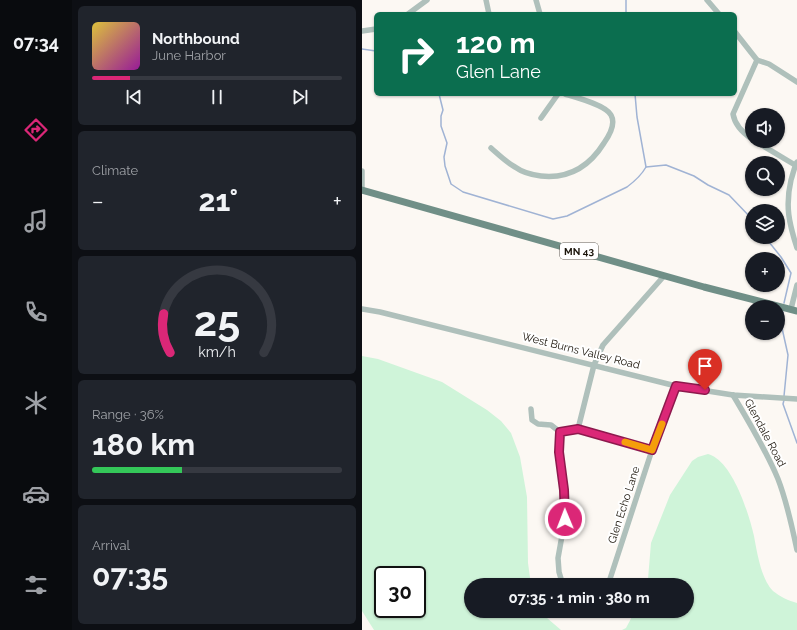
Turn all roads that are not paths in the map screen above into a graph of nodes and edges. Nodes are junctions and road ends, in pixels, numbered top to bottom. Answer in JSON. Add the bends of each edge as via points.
{"nodes":[{"id":1,"x":427,"y":0,"type":"edge"},
{"id":2,"x":486,"y":0,"type":"edge"},
{"id":3,"x":536,"y":0,"type":"edge"},
{"id":4,"x":707,"y":0,"type":"edge"},
{"id":5,"x":411,"y":12,"type":"edge"},
{"id":6,"x":489,"y":12,"type":"edge"},
{"id":7,"x":539,"y":12,"type":"edge"},
{"id":8,"x":717,"y":12,"type":"edge"},
{"id":9,"x":374,"y":29,"type":"edge"},
{"id":10,"x":362,"y":31,"type":"edge"},
{"id":11,"x":737,"y":35,"type":"edge"},
{"id":12,"x":757,"y":60,"type":"junction"},
{"id":13,"x":797,"y":82,"type":"edge"},
{"id":14,"x":557,"y":96,"type":"edge"},
{"id":15,"x":574,"y":96,"type":"edge"},
{"id":16,"x":541,"y":118,"type":"dead end"},
{"id":17,"x":745,"y":134,"type":"edge"},
{"id":18,"x":491,"y":148,"type":"dead end"},
{"id":19,"x":767,"y":148,"type":"edge"},
{"id":20,"x":796,"y":164,"type":"edge"},
{"id":21,"x":362,"y":171,"type":"edge"},
{"id":22,"x":362,"y":190,"type":"edge"},
{"id":23,"x":795,"y":236,"type":"edge"},
{"id":24,"x":797,"y":248,"type":"edge"},
{"id":25,"x":664,"y":276,"type":"junction"},
{"id":26,"x":797,"y":285,"type":"edge"},
{"id":27,"x":362,"y":309,"type":"edge"},
{"id":28,"x":794,"y":310,"type":"edge"},
{"id":29,"x":594,"y":365,"type":"junction"},
{"id":30,"x":676,"y":386,"type":"junction"},
{"id":31,"x":733,"y":395,"type":"junction"},
{"id":32,"x":797,"y":399,"type":"edge"},
{"id":33,"x":531,"y":409,"type":"dead end"},
{"id":34,"x":578,"y":429,"type":"junction"},
{"id":35,"x":560,"y":432,"type":"junction"},
{"id":36,"x":652,"y":450,"type":"junction"},
{"id":37,"x":797,"y":550,"type":"edge"},
{"id":38,"x":561,"y":578,"type":"edge"},
{"id":39,"x":610,"y":578,"type":"edge"}],
"edges":[{"from":1,"to":5,"type":"street"},
{"from":2,"to":6,"type":"street"},
{"from":3,"to":7,"type":"street"},
{"from":4,"to":8,"type":"street"},
{"from":9,"to":10,"type":"street"},
{"from":11,"to":12,"type":"street"},
{"from":12,"to":13,"type":"street","via":[[769,64]]},
{"from":12,"to":17,"type":"street","via":[[733,114],[737,126]]},
{"from":14,"to":16,"type":"street"},
{"from":15,"to":18,"type":"street","via":[[604,108],[611,114],[613,124],[597,155],[581,167],[564,176],[532,175],[516,168]]},
{"from":19,"to":20,"type":"street"},
{"from":20,"to":23,"type":"street","via":[[787,203]]},
{"from":21,"to":22,"type":"street"},
{"from":22,"to":25,"type":"main road","number":"MN 43"},
{"from":23,"to":24,"type":"street"},
{"from":25,"to":28,"type":"main road","number":"MN 43"},
{"from":25,"to":29,"type":"street","via":[[603,344]]},
{"from":26,"to":28,"type":"street"},
{"from":27,"to":29,"type":"street","name":"West Burns Valley Road"},
{"from":29,"to":30,"type":"street","name":"West Burns Valley Road"},
{"from":29,"to":34,"type":"street"},
{"from":30,"to":31,"type":"street","name":"West Burns Valley Road"},
{"from":30,"to":36,"type":"street","name":"Glen Echo Lane"},
{"from":31,"to":32,"type":"street","name":"West Burns Valley Road"},
{"from":31,"to":37,"type":"street","name":"Glendale Road","via":[[777,478]]},
{"from":33,"to":35,"type":"street","via":[[532,420],[538,424],[551,425]]},
{"from":34,"to":35,"type":"street"},
{"from":34,"to":36,"type":"street"},
{"from":35,"to":38,"type":"street","via":[[559,452],[565,519],[558,558]]},
{"from":36,"to":39,"type":"street","name":"Glen Echo Lane"}]}
